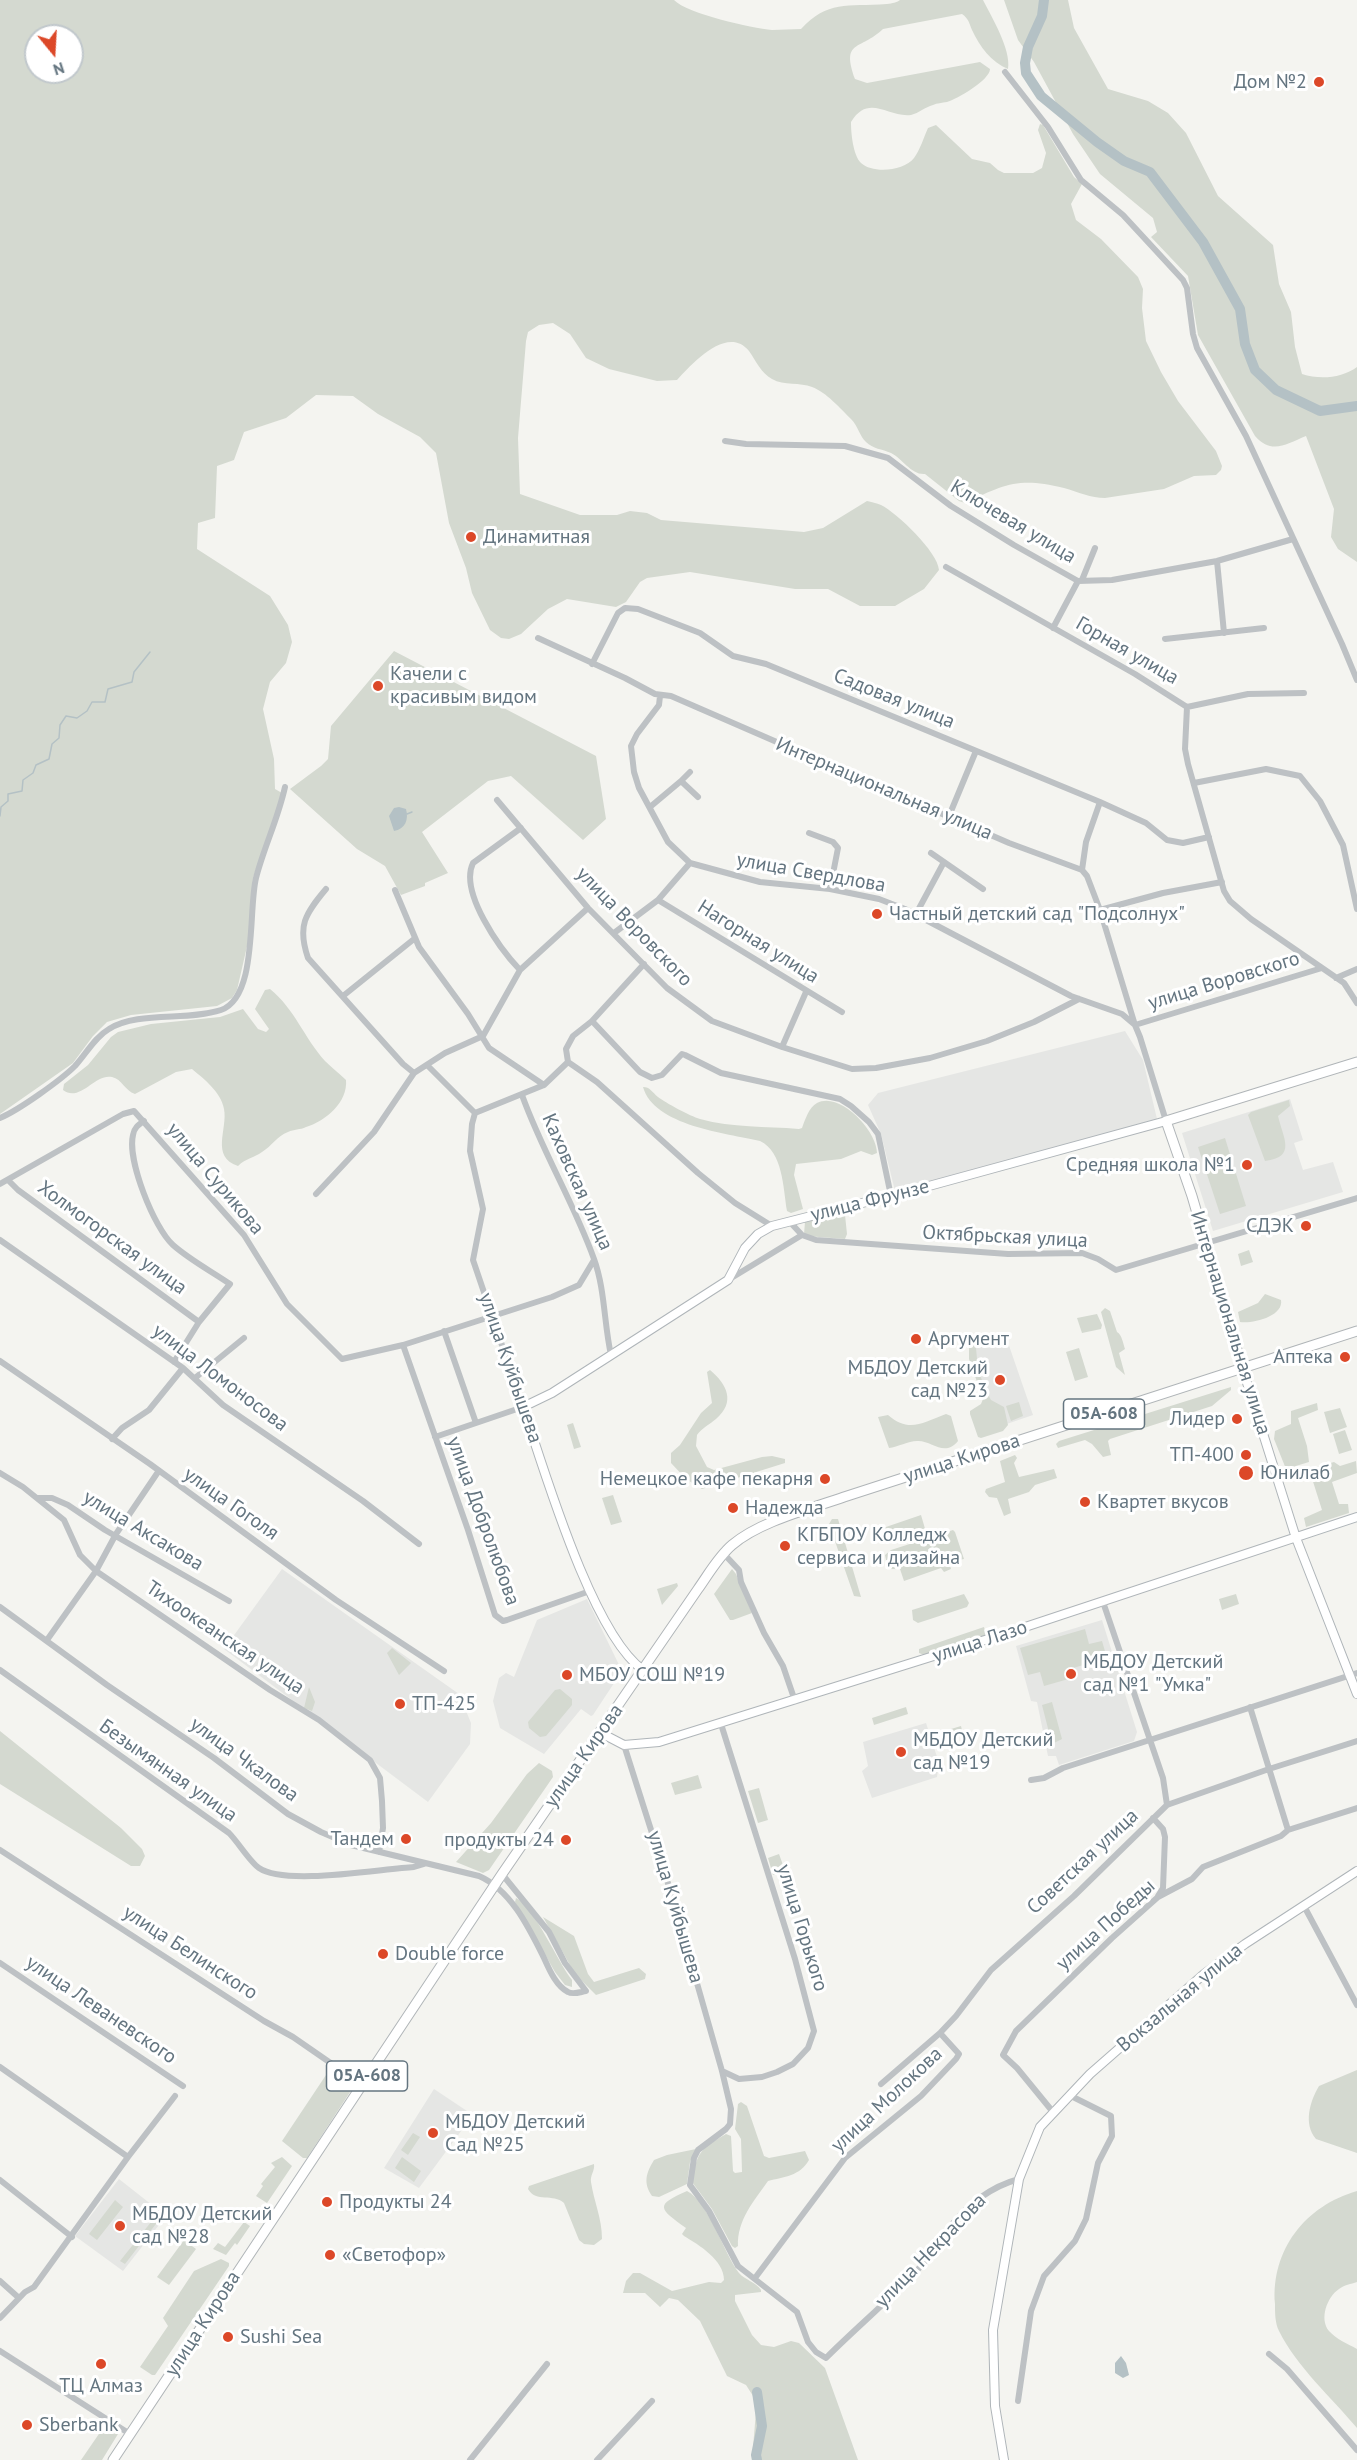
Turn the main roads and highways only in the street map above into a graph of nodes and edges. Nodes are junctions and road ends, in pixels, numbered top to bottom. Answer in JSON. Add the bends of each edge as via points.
{"nodes":[{"id":1,"x":1357,"y":1062,"type":"edge"},
{"id":2,"x":1166,"y":1121,"type":"junction"},
{"id":3,"x":1357,"y":1331,"type":"edge"},
{"id":4,"x":1242,"y":1367,"type":"junction"},
{"id":5,"x":523,"y":1407,"type":"joint"},
{"id":6,"x":1357,"y":1517,"type":"edge"},
{"id":7,"x":1296,"y":1538,"type":"junction"},
{"id":8,"x":643,"y":1670,"type":"junction"},
{"id":9,"x":1354,"y":1674,"type":"edge"},
{"id":10,"x":1357,"y":1694,"type":"edge"},
{"id":11,"x":601,"y":1733,"type":"junction"},
{"id":12,"x":1357,"y":1871,"type":"edge"},
{"id":13,"x":1019,"y":2179,"type":"joint"},
{"id":14,"x":114,"y":2460,"type":"edge"},
{"id":15,"x":1005,"y":2460,"type":"edge"}],
"edges":[{"from":1,"to":2,"type":"main road","name":"улица Фрунзе"},
{"from":2,"to":4,"type":"main road","name":"Интернациональная улица"},
{"from":2,"to":5,"type":"main road","name":"улица Фрунзе","via":[[772,1226],[744,1248],[728,1280],[552,1393]]},
{"from":3,"to":4,"type":"main road","name":"улица Кирова","number":"05А-608"},
{"from":4,"to":7,"type":"main road","name":"Интернациональная улица"},
{"from":4,"to":8,"type":"main road","name":"улица Кирова","number":"05А-608","via":[[826,1503],[744,1536],[724,1554]]},
{"from":5,"to":8,"type":"main road","name":"улица Куйбышева","via":[[590,1591],[614,1634]]},
{"from":6,"to":7,"type":"main road","name":"улица Лазо"},
{"from":7,"to":9,"type":"main road","name":"Интернациональная улица"},
{"from":7,"to":11,"type":"main road","name":"улица Лазо","via":[[659,1742],[624,1745]]},
{"from":8,"to":11,"type":"main road","name":"улица Кирова","number":"05А-608"},
{"from":9,"to":10,"type":"main road","name":"Интернациональная улица"},
{"from":11,"to":14,"type":"main road","name":"улица Кирова","number":"05А-608","via":[[495,1884]]},
{"from":12,"to":13,"type":"main road","name":"Вокзальная улица","via":[[1204,1974],[1090,2074],[1040,2127]]},
{"from":13,"to":15,"type":"main road","name":"улица Некрасова","via":[[992,2342],[995,2406]]}]}
